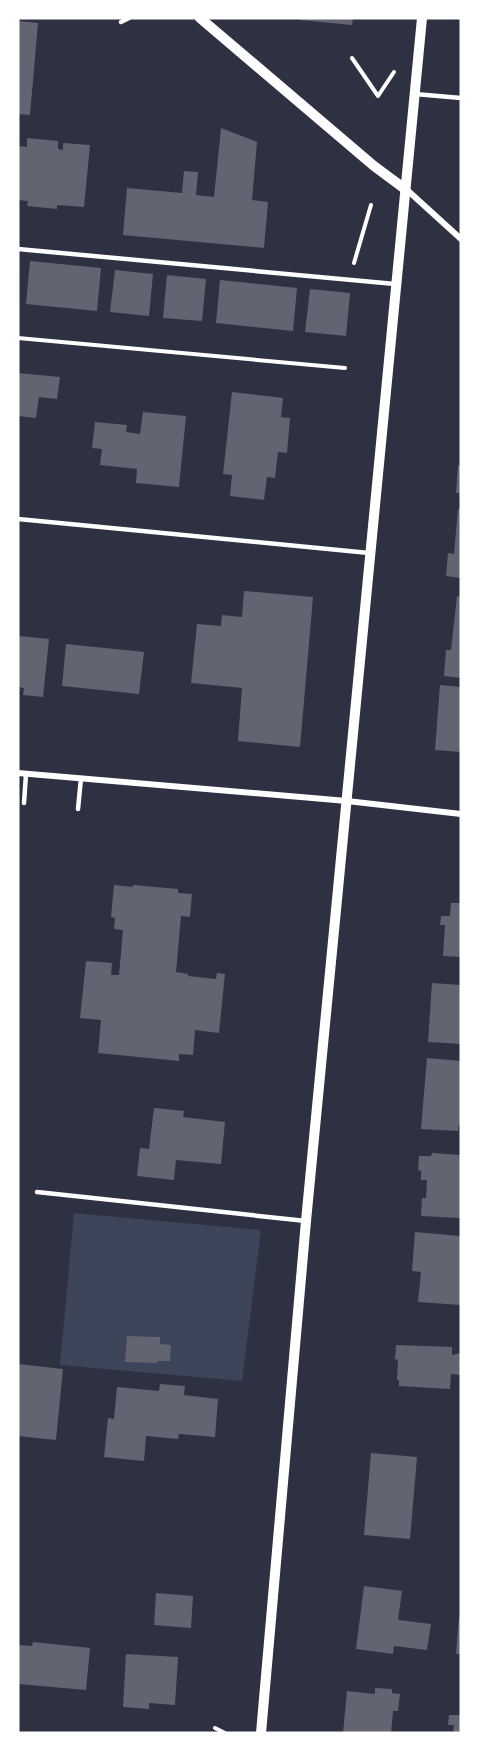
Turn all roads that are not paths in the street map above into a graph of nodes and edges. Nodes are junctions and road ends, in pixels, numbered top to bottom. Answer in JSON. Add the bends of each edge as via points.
{"nodes":[{"id":1,"x":129,"y":18,"type":"edge"},
{"id":2,"x":200,"y":18,"type":"edge"},
{"id":3,"x":423,"y":18,"type":"edge"},
{"id":4,"x":121,"y":22,"type":"dead end"},
{"id":5,"x":415,"y":94,"type":"junction"},
{"id":6,"x":461,"y":98,"type":"edge"},
{"id":7,"x":405,"y":189,"type":"junction"},
{"id":8,"x":461,"y":239,"type":"edge"},
{"id":9,"x":18,"y":249,"type":"edge"},
{"id":10,"x":398,"y":284,"type":"junction"},
{"id":11,"x":18,"y":519,"type":"edge"},
{"id":12,"x":372,"y":553,"type":"junction"},
{"id":13,"x":18,"y":773,"type":"edge"},
{"id":14,"x":26,"y":774,"type":"junction"},
{"id":15,"x":81,"y":778,"type":"junction"},
{"id":16,"x":347,"y":801,"type":"junction"},
{"id":17,"x":24,"y":803,"type":"dead end"},
{"id":18,"x":78,"y":808,"type":"dead end"},
{"id":19,"x":461,"y":814,"type":"edge"},
{"id":20,"x":37,"y":1192,"type":"dead end"},
{"id":21,"x":306,"y":1221,"type":"junction"},
{"id":22,"x":261,"y":1733,"type":"edge"}],
"edges":[{"from":1,"to":4,"type":"lane"},
{"from":2,"to":7,"type":"street"},
{"from":3,"to":5,"type":"street"},
{"from":5,"to":6,"type":"lane"},
{"from":5,"to":7,"type":"street"},
{"from":7,"to":8,"type":"street"},
{"from":7,"to":10,"type":"street"},
{"from":9,"to":10,"type":"lane"},
{"from":10,"to":12,"type":"street"},
{"from":11,"to":12,"type":"lane"},
{"from":12,"to":16,"type":"street"},
{"from":13,"to":14,"type":"street"},
{"from":14,"to":15,"type":"street"},
{"from":14,"to":17,"type":"lane"},
{"from":15,"to":16,"type":"street"},
{"from":15,"to":18,"type":"lane"},
{"from":16,"to":19,"type":"street"},
{"from":16,"to":21,"type":"street"},
{"from":20,"to":21,"type":"lane"},
{"from":21,"to":22,"type":"street"}]}
